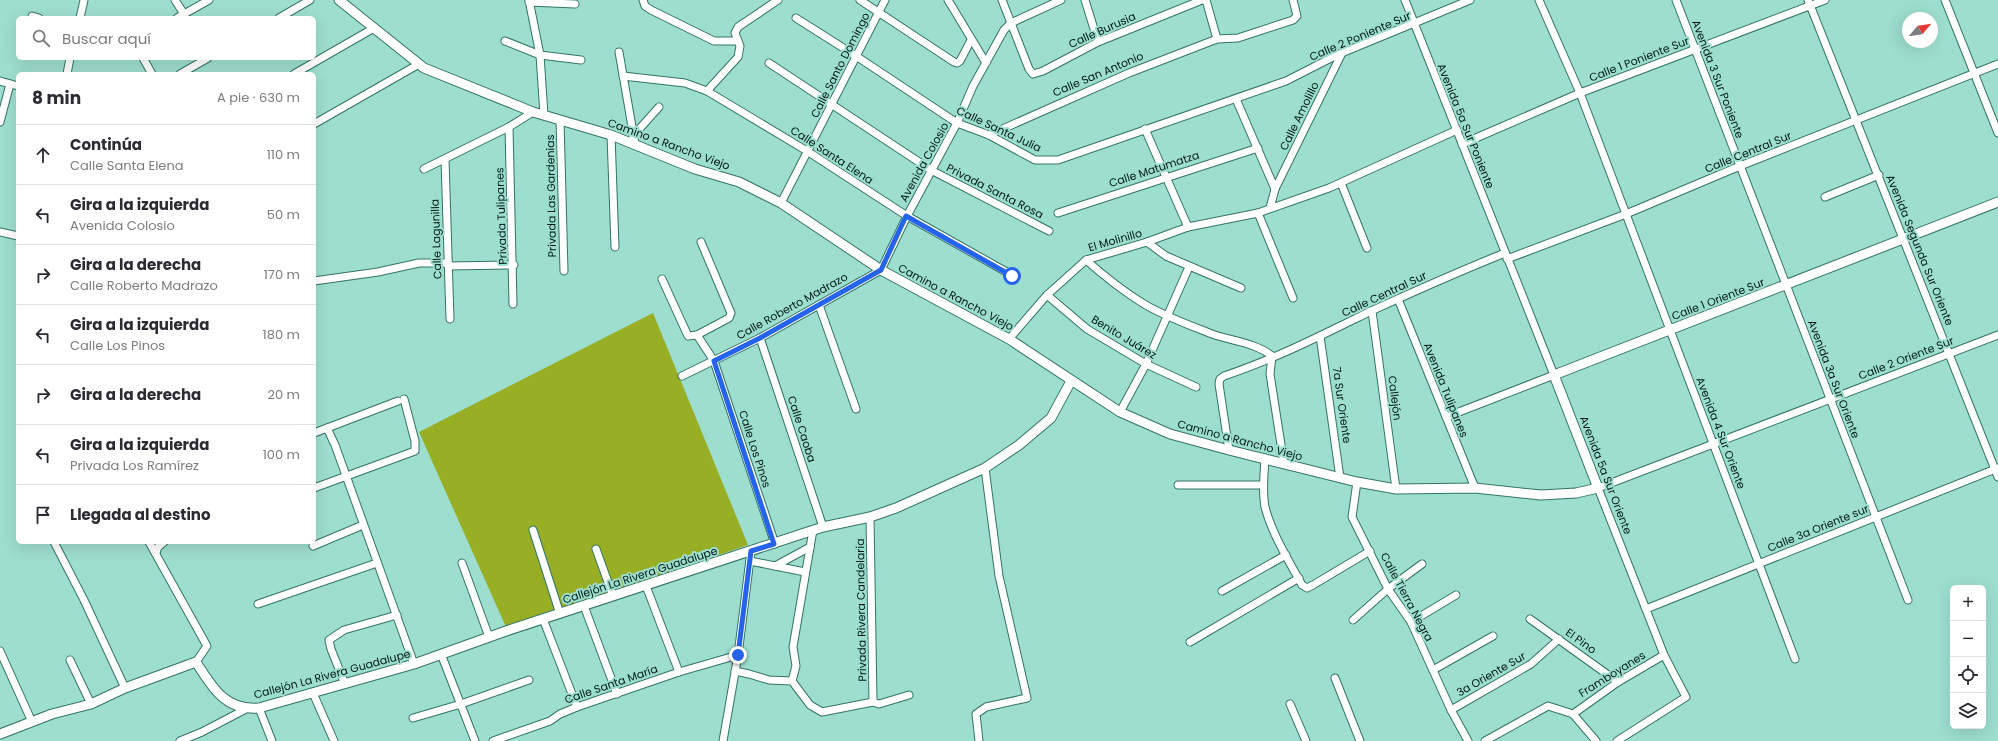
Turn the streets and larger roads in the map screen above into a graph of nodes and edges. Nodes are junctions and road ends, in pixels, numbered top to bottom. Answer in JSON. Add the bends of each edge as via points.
{"nodes":[{"id":1,"x":84,"y":0,"type":"edge"},
{"id":2,"x":176,"y":0,"type":"edge"},
{"id":3,"x":209,"y":0,"type":"edge"},
{"id":4,"x":310,"y":0,"type":"edge"},
{"id":5,"x":339,"y":0,"type":"edge"},
{"id":6,"x":643,"y":0,"type":"edge"},
{"id":7,"x":778,"y":0,"type":"edge"},
{"id":8,"x":860,"y":0,"type":"edge"},
{"id":9,"x":885,"y":0,"type":"edge"},
{"id":10,"x":948,"y":0,"type":"edge"},
{"id":11,"x":1002,"y":0,"type":"edge"},
{"id":12,"x":1061,"y":0,"type":"edge"},
{"id":13,"x":1085,"y":0,"type":"edge"},
{"id":14,"x":1202,"y":0,"type":"edge"},
{"id":15,"x":1206,"y":0,"type":"edge"},
{"id":16,"x":1293,"y":0,"type":"edge"},
{"id":17,"x":1404,"y":0,"type":"edge"},
{"id":18,"x":1470,"y":0,"type":"edge"},
{"id":19,"x":1539,"y":0,"type":"edge"},
{"id":20,"x":1676,"y":0,"type":"edge"},
{"id":21,"x":1825,"y":0,"type":"edge"},
{"id":22,"x":1945,"y":0,"type":"edge"},
{"id":23,"x":529,"y":1,"type":"edge"},
{"id":24,"x":1809,"y":3,"type":"edge"},
{"id":25,"x":575,"y":4,"type":"dead end"},
{"id":26,"x":879,"y":12,"type":"junction"},
{"id":27,"x":184,"y":14,"type":"junction"},
{"id":28,"x":80,"y":16,"type":"edge"},
{"id":29,"x":180,"y":16,"type":"edge"},
{"id":30,"x":282,"y":16,"type":"edge"},
{"id":31,"x":796,"y":18,"type":"dead end"},
{"id":32,"x":1010,"y":23,"type":"junction"},
{"id":33,"x":1413,"y":25,"type":"junction"},
{"id":34,"x":374,"y":28,"type":"junction"},
{"id":35,"x":1217,"y":39,"type":"junction"},
{"id":36,"x":971,"y":40,"type":"junction"},
{"id":37,"x":505,"y":41,"type":"dead end"},
{"id":38,"x":736,"y":41,"type":"junction"},
{"id":39,"x":1098,"y":42,"type":"junction"},
{"id":40,"x":1695,"y":50,"type":"junction"},
{"id":41,"x":619,"y":52,"type":"dead end"},
{"id":42,"x":1342,"y":53,"type":"junction"},
{"id":43,"x":540,"y":55,"type":"junction"},
{"id":44,"x":856,"y":56,"type":"junction"},
{"id":45,"x":70,"y":60,"type":"edge"},
{"id":46,"x":144,"y":60,"type":"edge"},
{"id":47,"x":204,"y":60,"type":"edge"},
{"id":48,"x":581,"y":60,"type":"dead end"},
{"id":49,"x":986,"y":62,"type":"junction"},
{"id":50,"x":769,"y":63,"type":"dead end"},
{"id":51,"x":419,"y":64,"type":"junction"},
{"id":52,"x":1998,"y":64,"type":"edge"},
{"id":53,"x":66,"y":72,"type":"edge"},
{"id":54,"x":151,"y":72,"type":"edge"},
{"id":55,"x":184,"y":72,"type":"edge"},
{"id":56,"x":297,"y":72,"type":"edge"},
{"id":57,"x":1974,"y":74,"type":"junction"},
{"id":58,"x":623,"y":76,"type":"junction"},
{"id":59,"x":0,"y":81,"type":"edge"},
{"id":60,"x":10,"y":84,"type":"junction"},
{"id":61,"x":16,"y":86,"type":"edge"},
{"id":62,"x":707,"y":91,"type":"junction"},
{"id":63,"x":1580,"y":93,"type":"junction"},
{"id":64,"x":1236,"y":100,"type":"junction"},
{"id":65,"x":831,"y":105,"type":"junction"},
{"id":66,"x":659,"y":107,"type":"dead end"},
{"id":67,"x":533,"y":112,"type":"junction"},
{"id":68,"x":544,"y":115,"type":"junction"},
{"id":69,"x":560,"y":120,"type":"junction"},
{"id":70,"x":1857,"y":120,"type":"junction"},
{"id":71,"x":0,"y":122,"type":"edge"},
{"id":72,"x":316,"y":123,"type":"edge"},
{"id":73,"x":958,"y":123,"type":"junction"},
{"id":74,"x":509,"y":126,"type":"junction"},
{"id":75,"x":1145,"y":129,"type":"junction"},
{"id":76,"x":1456,"y":130,"type":"junction"},
{"id":77,"x":1998,"y":133,"type":"edge"},
{"id":78,"x":611,"y":135,"type":"junction"},
{"id":79,"x":990,"y":135,"type":"junction"},
{"id":80,"x":634,"y":140,"type":"junction"},
{"id":81,"x":1462,"y":144,"type":"junction"},
{"id":82,"x":1258,"y":148,"type":"junction"},
{"id":83,"x":808,"y":151,"type":"junction"},
{"id":84,"x":445,"y":159,"type":"junction"},
{"id":85,"x":1740,"y":166,"type":"junction"},
{"id":86,"x":424,"y":169,"type":"dead end"},
{"id":87,"x":931,"y":170,"type":"junction"},
{"id":88,"x":1879,"y":175,"type":"junction"},
{"id":89,"x":1166,"y":177,"type":"junction"},
{"id":90,"x":1341,"y":183,"type":"junction"},
{"id":91,"x":1275,"y":189,"type":"junction"},
{"id":92,"x":1825,"y":197,"type":"dead end"},
{"id":93,"x":1998,"y":202,"type":"edge"},
{"id":94,"x":781,"y":203,"type":"junction"},
{"id":95,"x":1270,"y":208,"type":"junction"},
{"id":96,"x":1058,"y":212,"type":"dead end"},
{"id":97,"x":1258,"y":213,"type":"junction"},
{"id":98,"x":1626,"y":214,"type":"junction"},
{"id":99,"x":906,"y":216,"type":"junction"},
{"id":100,"x":1188,"y":227,"type":"junction"},
{"id":101,"x":1049,"y":231,"type":"dead end"},
{"id":102,"x":0,"y":232,"type":"edge"},
{"id":103,"x":16,"y":236,"type":"edge"},
{"id":104,"x":1904,"y":239,"type":"junction"},
{"id":105,"x":701,"y":242,"type":"dead end"},
{"id":106,"x":1147,"y":242,"type":"junction"},
{"id":107,"x":615,"y":247,"type":"dead end"},
{"id":108,"x":1367,"y":248,"type":"dead end"},
{"id":109,"x":1506,"y":256,"type":"junction"},
{"id":110,"x":1086,"y":260,"type":"junction"},
{"id":111,"x":448,"y":264,"type":"junction"},
{"id":112,"x":514,"y":265,"type":"junction"},
{"id":113,"x":1189,"y":267,"type":"junction"},
{"id":114,"x":564,"y":270,"type":"dead end"},
{"id":115,"x":881,"y":270,"type":"junction"},
{"id":116,"x":1012,"y":276,"type":"dead end"},
{"id":117,"x":662,"y":279,"type":"dead end"},
{"id":118,"x":316,"y":281,"type":"edge"},
{"id":119,"x":1786,"y":285,"type":"junction"},
{"id":120,"x":1241,"y":288,"type":"dead end"},
{"id":121,"x":1047,"y":295,"type":"junction"},
{"id":122,"x":1293,"y":298,"type":"dead end"},
{"id":123,"x":1398,"y":300,"type":"junction"},
{"id":124,"x":513,"y":304,"type":"dead end"},
{"id":125,"x":819,"y":304,"type":"junction"},
{"id":126,"x":1372,"y":311,"type":"junction"},
{"id":127,"x":1167,"y":316,"type":"junction"},
{"id":128,"x":450,"y":319,"type":"dead end"},
{"id":129,"x":1671,"y":330,"type":"junction"},
{"id":130,"x":697,"y":335,"type":"junction"},
{"id":131,"x":1998,"y":335,"type":"edge"},
{"id":132,"x":1320,"y":336,"type":"junction"},
{"id":133,"x":760,"y":338,"type":"junction"},
{"id":134,"x":1009,"y":339,"type":"junction"},
{"id":135,"x":1949,"y":353,"type":"junction"},
{"id":136,"x":1272,"y":356,"type":"junction"},
{"id":137,"x":714,"y":361,"type":"junction"},
{"id":138,"x":1146,"y":364,"type":"junction"},
{"id":139,"x":1554,"y":375,"type":"junction"},
{"id":140,"x":682,"y":376,"type":"dead end"},
{"id":141,"x":1071,"y":381,"type":"junction"},
{"id":142,"x":1196,"y":387,"type":"dead end"},
{"id":143,"x":1830,"y":399,"type":"junction"},
{"id":144,"x":856,"y":410,"type":"dead end"},
{"id":145,"x":1120,"y":412,"type":"junction"},
{"id":146,"x":1446,"y":417,"type":"junction"},
{"id":147,"x":327,"y":428,"type":"junction"},
{"id":148,"x":316,"y":433,"type":"edge"},
{"id":149,"x":316,"y":434,"type":"edge"},
{"id":150,"x":1714,"y":444,"type":"junction"},
{"id":151,"x":335,"y":445,"type":"junction"},
{"id":152,"x":1229,"y":450,"type":"junction"},
{"id":153,"x":1265,"y":458,"type":"junction"},
{"id":154,"x":1284,"y":464,"type":"junction"},
{"id":155,"x":985,"y":468,"type":"junction"},
{"id":156,"x":1997,"y":471,"type":"edge"},
{"id":157,"x":346,"y":476,"type":"junction"},
{"id":158,"x":1340,"y":478,"type":"junction"},
{"id":159,"x":1357,"y":482,"type":"junction"},
{"id":160,"x":1178,"y":485,"type":"dead end"},
{"id":161,"x":1263,"y":485,"type":"junction"},
{"id":162,"x":316,"y":487,"type":"edge"},
{"id":163,"x":1475,"y":488,"type":"junction"},
{"id":164,"x":1598,"y":488,"type":"junction"},
{"id":165,"x":1396,"y":489,"type":"junction"},
{"id":166,"x":870,"y":517,"type":"junction"},
{"id":167,"x":1876,"y":517,"type":"junction"},
{"id":168,"x":363,"y":525,"type":"junction"},
{"id":169,"x":823,"y":527,"type":"junction"},
{"id":170,"x":533,"y":530,"type":"dead end"},
{"id":171,"x":813,"y":530,"type":"junction"},
{"id":172,"x":55,"y":544,"type":"edge"},
{"id":173,"x":150,"y":544,"type":"edge"},
{"id":174,"x":162,"y":544,"type":"edge"},
{"id":175,"x":774,"y":544,"type":"junction"},
{"id":176,"x":313,"y":546,"type":"dead end"},
{"id":177,"x":810,"y":547,"type":"junction"},
{"id":178,"x":596,"y":549,"type":"dead end"},
{"id":179,"x":751,"y":551,"type":"junction"},
{"id":180,"x":1370,"y":552,"type":"junction"},
{"id":181,"x":156,"y":553,"type":"junction"},
{"id":182,"x":1286,"y":555,"type":"junction"},
{"id":183,"x":750,"y":561,"type":"junction"},
{"id":184,"x":377,"y":562,"type":"junction"},
{"id":185,"x":462,"y":563,"type":"dead end"},
{"id":186,"x":1422,"y":564,"type":"dead end"},
{"id":187,"x":1759,"y":564,"type":"junction"},
{"id":188,"x":775,"y":566,"type":"junction"},
{"id":189,"x":805,"y":572,"type":"junction"},
{"id":190,"x":1299,"y":578,"type":"junction"},
{"id":191,"x":646,"y":586,"type":"junction"},
{"id":192,"x":1388,"y":589,"type":"junction"},
{"id":193,"x":1222,"y":590,"type":"dead end"},
{"id":194,"x":1456,"y":595,"type":"dead end"},
{"id":195,"x":613,"y":596,"type":"junction"},
{"id":196,"x":1908,"y":600,"type":"dead end"},
{"id":197,"x":258,"y":604,"type":"dead end"},
{"id":198,"x":584,"y":606,"type":"junction"},
{"id":199,"x":1646,"y":609,"type":"junction"},
{"id":200,"x":560,"y":614,"type":"junction"},
{"id":201,"x":397,"y":615,"type":"junction"},
{"id":202,"x":543,"y":619,"type":"junction"},
{"id":203,"x":1530,"y":619,"type":"dead end"},
{"id":204,"x":1353,"y":620,"type":"dead end"},
{"id":205,"x":1411,"y":622,"type":"junction"},
{"id":206,"x":1493,"y":636,"type":"dead end"},
{"id":207,"x":489,"y":637,"type":"junction"},
{"id":208,"x":1559,"y":639,"type":"junction"},
{"id":209,"x":1190,"y":642,"type":"dead end"},
{"id":210,"x":0,"y":651,"type":"edge"},
{"id":211,"x":441,"y":654,"type":"junction"},
{"id":212,"x":738,"y":655,"type":"junction"},
{"id":213,"x":1664,"y":655,"type":"junction"},
{"id":214,"x":1795,"y":659,"type":"dead end"},
{"id":215,"x":70,"y":660,"type":"dead end"},
{"id":216,"x":196,"y":662,"type":"junction"},
{"id":217,"x":414,"y":664,"type":"junction"},
{"id":218,"x":1432,"y":670,"type":"junction"},
{"id":219,"x":679,"y":672,"type":"junction"},
{"id":220,"x":735,"y":672,"type":"junction"},
{"id":221,"x":1336,"y":678,"type":"dead end"},
{"id":222,"x":529,"y":680,"type":"dead end"},
{"id":223,"x":792,"y":681,"type":"junction"},
{"id":224,"x":1618,"y":682,"type":"junction"},
{"id":225,"x":345,"y":684,"type":"junction"},
{"id":226,"x":125,"y":688,"type":"junction"},
{"id":227,"x":312,"y":693,"type":"junction"},
{"id":228,"x":617,"y":694,"type":"junction"},
{"id":229,"x":909,"y":695,"type":"dead end"},
{"id":230,"x":873,"y":702,"type":"junction"},
{"id":231,"x":91,"y":704,"type":"junction"},
{"id":232,"x":461,"y":704,"type":"junction"},
{"id":233,"x":1290,"y":704,"type":"dead end"},
{"id":234,"x":577,"y":706,"type":"junction"},
{"id":235,"x":259,"y":708,"type":"junction"},
{"id":236,"x":246,"y":709,"type":"junction"},
{"id":237,"x":1451,"y":710,"type":"junction"},
{"id":238,"x":1573,"y":714,"type":"junction"},
{"id":239,"x":413,"y":718,"type":"dead end"},
{"id":240,"x":32,"y":722,"type":"junction"},
{"id":241,"x":0,"y":734,"type":"edge"},
{"id":242,"x":180,"y":741,"type":"edge"},
{"id":243,"x":272,"y":741,"type":"edge"},
{"id":244,"x":334,"y":741,"type":"edge"},
{"id":245,"x":475,"y":741,"type":"edge"},
{"id":246,"x":493,"y":741,"type":"edge"},
{"id":247,"x":723,"y":741,"type":"edge"},
{"id":248,"x":979,"y":741,"type":"edge"},
{"id":249,"x":1306,"y":741,"type":"edge"},
{"id":250,"x":1360,"y":741,"type":"edge"},
{"id":251,"x":1468,"y":741,"type":"edge"},
{"id":252,"x":1485,"y":741,"type":"edge"},
{"id":253,"x":1596,"y":741,"type":"edge"},
{"id":254,"x":1617,"y":741,"type":"edge"}],
"edges":[{"from":1,"to":28,"type":"street"},
{"from":2,"to":27,"type":"street"},
{"from":3,"to":27,"type":"street"},
{"from":4,"to":30,"type":"street"},
{"from":5,"to":34,"type":"street","name":"Camino a Rancho Viejo"},
{"from":6,"to":38,"type":"street","via":[[644,6],[714,41]]},
{"from":7,"to":38,"type":"street","via":[[738,26],[735,33]]},
{"from":8,"to":26,"type":"street"},
{"from":9,"to":26,"type":"street","name":"Calle Santo Domingo"},
{"from":10,"to":36,"type":"street"},
{"from":11,"to":32,"type":"street"},
{"from":12,"to":32,"type":"street"},
{"from":13,"to":39,"type":"street"},
{"from":14,"to":39,"type":"street","name":"Calle Burusia"},
{"from":15,"to":35,"type":"street"},
{"from":16,"to":35,"type":"street","name":"Calle San Antonio","via":[[1297,16],[1293,20],[1238,38]]},
{"from":17,"to":33,"type":"street","name":"Avenida 5a Sur Poniente"},
{"from":18,"to":33,"type":"street","name":"Calle 2 Poniente Sur"},
{"from":19,"to":63,"type":"street","name":"Avenida 4 Sur Oriente"},
{"from":20,"to":40,"type":"street","name":"Avenida 3 Sur Poniente"},
{"from":21,"to":24,"type":"street","name":"Calle 1 Poniente Sur"},
{"from":22,"to":57,"type":"street"},
{"from":23,"to":25,"type":"street"},
{"from":23,"to":43,"type":"street"},
{"from":24,"to":40,"type":"street","name":"Calle 1 Poniente Sur"},
{"from":24,"to":70,"type":"street","name":"Avenida Segunda Sur Oriente"},
{"from":26,"to":36,"type":"street","via":[[957,63]]},
{"from":26,"to":44,"type":"street","name":"Calle Santo Domingo"},
{"from":27,"to":29,"type":"street"},
{"from":31,"to":44,"type":"street","name":"Calle Santa Julia"},
{"from":32,"to":39,"type":"street","name":"Calle Burusia","via":[[1033,74]]},
{"from":32,"to":49,"type":"street","name":"Avenida Colosio"},
{"from":33,"to":42,"type":"street","name":"Calle 2 Poniente Sur"},
{"from":33,"to":76,"type":"street","name":"Avenida 5a Sur Poniente"},
{"from":34,"to":51,"type":"street","name":"Camino a Rancho Viejo"},
{"from":34,"to":56,"type":"street"},
{"from":35,"to":79,"type":"street","name":"Calle San Antonio","via":[[1122,76]]},
{"from":36,"to":49,"type":"street"},
{"from":37,"to":43,"type":"street"},
{"from":38,"to":62,"type":"street","via":[[740,46],[738,56]]},
{"from":40,"to":63,"type":"street","name":"Calle 1 Poniente Sur"},
{"from":40,"to":85,"type":"street","name":"Avenida 3 Sur Poniente"},
{"from":41,"to":58,"type":"street"},
{"from":42,"to":64,"type":"street","name":"Calle 2 Poniente Sur","via":[[1286,81]]},
{"from":42,"to":91,"type":"street","name":"Calle Amolillo"},
{"from":43,"to":48,"type":"street"},
{"from":43,"to":68,"type":"street"},
{"from":44,"to":65,"type":"street","name":"Calle Santo Domingo"},
{"from":44,"to":73,"type":"street","name":"Calle Santa Julia"},
{"from":45,"to":53,"type":"street"},
{"from":46,"to":54,"type":"street"},
{"from":47,"to":55,"type":"street"},
{"from":49,"to":73,"type":"street","name":"Avenida Colosio"},
{"from":50,"to":65,"type":"street","name":"Privada Santa Rosa"},
{"from":51,"to":67,"type":"street","name":"Camino a Rancho Viejo"},
{"from":51,"to":72,"type":"street"},
{"from":52,"to":57,"type":"street","name":"Calle Central Sur"},
{"from":57,"to":70,"type":"street","name":"Calle Central Sur"},
{"from":57,"to":77,"type":"street"},
{"from":58,"to":62,"type":"street","name":"Calle Santa Elena","via":[[685,83]]},
{"from":58,"to":80,"type":"street"},
{"from":59,"to":60,"type":"street"},
{"from":60,"to":61,"type":"street"},
{"from":60,"to":71,"type":"street"},
{"from":62,"to":83,"type":"street","name":"Calle Santa Elena"},
{"from":63,"to":81,"type":"street","name":"Calle 1 Poniente Sur"},
{"from":63,"to":98,"type":"street","name":"Avenida 4 Sur Oriente"},
{"from":64,"to":75,"type":"street","name":"Calle Santa Julia"},
{"from":64,"to":82,"type":"street"},
{"from":65,"to":83,"type":"street","name":"Calle Santo Domingo"},
{"from":65,"to":87,"type":"street","name":"Privada Santa Rosa"},
{"from":66,"to":80,"type":"street"},
{"from":67,"to":68,"type":"street","name":"Camino a Rancho Viejo"},
{"from":67,"to":74,"type":"street"},
{"from":68,"to":69,"type":"street","name":"Camino a Rancho Viejo"},
{"from":69,"to":78,"type":"street","name":"Camino a Rancho Viejo"},
{"from":69,"to":114,"type":"street","name":"Privada Las Gardenias"},
{"from":70,"to":85,"type":"street","name":"Calle Central Sur"},
{"from":70,"to":88,"type":"street","name":"Avenida Segunda Sur Oriente"},
{"from":73,"to":79,"type":"street","name":"Calle Santa Julia"},
{"from":73,"to":87,"type":"street","name":"Avenida Colosio"},
{"from":74,"to":84,"type":"street"},
{"from":74,"to":112,"type":"street","name":"Privada Tulipanes"},
{"from":75,"to":79,"type":"street","name":"Calle Santa Julia","via":[[1058,160],[1046,161],[1035,160]]},
{"from":75,"to":89,"type":"street"},
{"from":76,"to":81,"type":"street","name":"Avenida 5a Sur Poniente"},
{"from":76,"to":90,"type":"street","name":"El Molinillo"},
{"from":78,"to":80,"type":"street","name":"Camino a Rancho Viejo"},
{"from":78,"to":107,"type":"street"},
{"from":80,"to":94,"type":"street","name":"Camino a Rancho Viejo","via":[[695,169],[739,182]]},
{"from":81,"to":109,"type":"street","name":"Avenida 5a Sur Poniente"},
{"from":82,"to":89,"type":"street","name":"Calle Matumatza"},
{"from":82,"to":91,"type":"street"},
{"from":83,"to":94,"type":"street","name":"Calle Santo Domingo"},
{"from":83,"to":99,"type":"street","name":"Calle Santa Elena"},
{"from":84,"to":86,"type":"street"},
{"from":84,"to":111,"type":"street","name":"Calle Lagunilla"},
{"from":85,"to":98,"type":"street","name":"Calle Central Sur"},
{"from":85,"to":119,"type":"street","name":"Avenida 3a Sur Oriente"},
{"from":87,"to":99,"type":"street","name":"Avenida Colosio"},
{"from":87,"to":101,"type":"street","name":"Privada Santa Rosa"},
{"from":88,"to":92,"type":"street"},
{"from":88,"to":104,"type":"street","name":"Avenida Segunda Sur Oriente"},
{"from":89,"to":96,"type":"street","name":"Calle Matumatza"},
{"from":89,"to":100,"type":"street"},
{"from":90,"to":95,"type":"street","name":"El Molinillo"},
{"from":90,"to":108,"type":"street"},
{"from":91,"to":95,"type":"street","name":"Calle Amolillo"},
{"from":93,"to":104,"type":"street","name":"Calle 1 Oriente Sur"},
{"from":94,"to":115,"type":"street","name":"Camino a Rancho Viejo"},
{"from":95,"to":97,"type":"street","name":"El Molinillo"},
{"from":97,"to":100,"type":"street","name":"El Molinillo"},
{"from":97,"to":122,"type":"street"},
{"from":98,"to":109,"type":"street","name":"Calle Central Sur"},
{"from":98,"to":129,"type":"street","name":"Avenida 4 Sur Oriente"},
{"from":99,"to":115,"type":"street","name":"Avenida Colosio"},
{"from":99,"to":116,"type":"street","name":"Calle Santa Elena"},
{"from":100,"to":106,"type":"street","name":"El Molinillo"},
{"from":102,"to":103,"type":"street"},
{"from":104,"to":119,"type":"street","name":"Calle 1 Oriente Sur"},
{"from":104,"to":135,"type":"street","name":"Avenida Segunda Sur Oriente"},
{"from":105,"to":130,"type":"street","via":[[731,313],[729,318]]},
{"from":106,"to":110,"type":"street","name":"El Molinillo"},
{"from":106,"to":113,"type":"street","via":[[1166,256]]},
{"from":109,"to":123,"type":"street","name":"Calle Central Sur"},
{"from":109,"to":139,"type":"street","name":"Avenida 5a Sur Oriente"},
{"from":110,"to":121,"type":"street","name":"El Molinillo"},
{"from":110,"to":127,"type":"street","via":[[1113,283]]},
{"from":111,"to":112,"type":"street"},
{"from":111,"to":118,"type":"street","via":[[419,263]]},
{"from":111,"to":128,"type":"street","name":"Calle Lagunilla"},
{"from":112,"to":124,"type":"street","name":"Privada Tulipanes"},
{"from":113,"to":120,"type":"street"},
{"from":113,"to":127,"type":"street"},
{"from":115,"to":125,"type":"street","name":"Calle Roberto Madrazo"},
{"from":115,"to":134,"type":"street","name":"Camino a Rancho Viejo"},
{"from":117,"to":130,"type":"street","via":[[684,332],[688,336]]},
{"from":119,"to":129,"type":"street","name":"Calle 1 Oriente Sur"},
{"from":119,"to":143,"type":"street","name":"Avenida 3a Sur Oriente"},
{"from":121,"to":134,"type":"street","name":"El Molinillo"},
{"from":121,"to":138,"type":"street","name":"Benito Juárez","via":[[1088,329]]},
{"from":123,"to":126,"type":"street","name":"Calle Central Sur"},
{"from":123,"to":146,"type":"street","name":"Avenida Tulipanes"},
{"from":125,"to":133,"type":"street","name":"Calle Roberto Madrazo"},
{"from":125,"to":144,"type":"street"},
{"from":126,"to":132,"type":"street","name":"Calle Central Sur"},
{"from":126,"to":165,"type":"street","name":"Callejón"},
{"from":127,"to":136,"type":"street","via":[[1229,340],[1260,348]]},
{"from":127,"to":138,"type":"street"},
{"from":129,"to":139,"type":"street","name":"Calle 1 Oriente Sur"},
{"from":129,"to":150,"type":"street","name":"Avenida 4 Sur Oriente"},
{"from":130,"to":137,"type":"street","name":"Calle Los Pinos"},
{"from":131,"to":135,"type":"street","name":"Calle 2 Oriente Sur"},
{"from":132,"to":136,"type":"street","name":"Calle Central Sur"},
{"from":132,"to":158,"type":"street","name":"7a Sur Oriente"},
{"from":133,"to":137,"type":"street","name":"Calle Roberto Madrazo"},
{"from":133,"to":169,"type":"street","name":"Calle Caoba"},
{"from":134,"to":141,"type":"street","name":"Camino a Rancho Viejo"},
{"from":135,"to":143,"type":"street","name":"Calle 2 Oriente Sur"},
{"from":135,"to":156,"type":"street","name":"Avenida Segunda Sur Oriente"},
{"from":136,"to":152,"type":"street","name":"Calle Central Sur","via":[[1264,362],[1220,379]]},
{"from":136,"to":154,"type":"street","via":[[1270,372]]},
{"from":137,"to":140,"type":"street","name":"Calle Roberto Madrazo"},
{"from":137,"to":175,"type":"street","name":"Calle Los Pinos"},
{"from":138,"to":142,"type":"street","name":"Benito Juárez"},
{"from":138,"to":145,"type":"street"},
{"from":139,"to":146,"type":"street","name":"Calle 1 Oriente Sur"},
{"from":139,"to":164,"type":"street","name":"Avenida 5a Sur Oriente"},
{"from":141,"to":145,"type":"street","name":"Camino a Rancho Viejo"},
{"from":141,"to":155,"type":"street","name":"Callejón La Rivera Guadalupe","via":[[1051,418],[1019,445]]},
{"from":143,"to":150,"type":"street","name":"Calle 2 Oriente Sur"},
{"from":143,"to":167,"type":"street","name":"Avenida 3a Sur Oriente"},
{"from":145,"to":152,"type":"street","name":"Camino a Rancho Viejo","via":[[1170,434]]},
{"from":146,"to":163,"type":"street","name":"Avenida Tulipanes"},
{"from":147,"to":148,"type":"street"},
{"from":147,"to":151,"type":"street"},
{"from":147,"to":157,"type":"street","via":[[401,400],[415,442],[415,451]]},
{"from":149,"to":151,"type":"street","via":[[326,433]]},
{"from":150,"to":164,"type":"street","name":"Calle 2 Oriente Sur"},
{"from":150,"to":187,"type":"street","name":"Avenida 4 Sur Oriente"},
{"from":151,"to":157,"type":"street"},
{"from":152,"to":153,"type":"street","name":"Camino a Rancho Viejo"},
{"from":153,"to":154,"type":"street","name":"Camino a Rancho Viejo"},
{"from":153,"to":161,"type":"street"},
{"from":154,"to":158,"type":"street","name":"Camino a Rancho Viejo"},
{"from":155,"to":166,"type":"street","name":"Callejón La Rivera Guadalupe"},
{"from":155,"to":248,"type":"street","via":[[999,576],[1027,698],[986,707],[976,714]]},
{"from":156,"to":167,"type":"street","name":"Calle 3a Oriente sur"},
{"from":157,"to":162,"type":"street"},
{"from":157,"to":168,"type":"street"},
{"from":158,"to":159,"type":"street","name":"Camino a Rancho Viejo"},
{"from":159,"to":165,"type":"street","name":"Camino a Rancho Viejo"},
{"from":159,"to":180,"type":"street","name":"Calle Tierra Negra","via":[[1352,517]]},
{"from":160,"to":161,"type":"street"},
{"from":161,"to":182,"type":"street","via":[[1265,507]]},
{"from":163,"to":164,"type":"street","name":"Camino a Rancho Viejo","via":[[1541,495],[1576,493]]},
{"from":163,"to":165,"type":"street","name":"Camino a Rancho Viejo"},
{"from":164,"to":199,"type":"street","name":"Avenida 5a Sur Oriente"},
{"from":166,"to":169,"type":"street","name":"Callejón La Rivera Guadalupe"},
{"from":166,"to":230,"type":"street","name":"Privada Rivera Candelaria"},
{"from":167,"to":187,"type":"street","name":"Calle 3a Oriente sur"},
{"from":167,"to":196,"type":"street","name":"Avenida 3a Sur Oriente"},
{"from":168,"to":176,"type":"street"},
{"from":168,"to":184,"type":"street"},
{"from":169,"to":171,"type":"street","name":"Callejón La Rivera Guadalupe"},
{"from":170,"to":200,"type":"street"},
{"from":171,"to":175,"type":"street","name":"Callejón La Rivera Guadalupe"},
{"from":171,"to":177,"type":"street"},
{"from":172,"to":226,"type":"street"},
{"from":173,"to":181,"type":"street"},
{"from":174,"to":181,"type":"street"},
{"from":175,"to":179,"type":"street","name":"Callejón La Rivera Guadalupe"},
{"from":177,"to":188,"type":"street"},
{"from":177,"to":189,"type":"street"},
{"from":178,"to":195,"type":"street"},
{"from":179,"to":183,"type":"street"},
{"from":179,"to":191,"type":"street","name":"Callejón La Rivera Guadalupe"},
{"from":180,"to":190,"type":"street","via":[[1307,588],[1302,585]]},
{"from":180,"to":192,"type":"street","name":"Calle Tierra Negra"},
{"from":181,"to":216,"type":"street","via":[[207,646]]},
{"from":182,"to":190,"type":"street"},
{"from":182,"to":193,"type":"street"},
{"from":183,"to":188,"type":"street"},
{"from":183,"to":212,"type":"street"},
{"from":184,"to":197,"type":"street"},
{"from":184,"to":201,"type":"street"},
{"from":185,"to":207,"type":"street"},
{"from":186,"to":192,"type":"street"},
{"from":187,"to":199,"type":"street","name":"Calle 3a Oriente sur"},
{"from":187,"to":214,"type":"street","name":"Avenida 4 Sur Oriente"},
{"from":188,"to":189,"type":"street"},
{"from":189,"to":223,"type":"street","via":[[793,647],[796,666]]},
{"from":190,"to":209,"type":"street"},
{"from":191,"to":195,"type":"street","name":"Callejón La Rivera Guadalupe"},
{"from":191,"to":219,"type":"street"},
{"from":192,"to":204,"type":"street"},
{"from":192,"to":205,"type":"street","name":"Calle Tierra Negra"},
{"from":194,"to":205,"type":"street"},
{"from":195,"to":198,"type":"street","name":"Callejón La Rivera Guadalupe"},
{"from":198,"to":200,"type":"street","name":"Callejón La Rivera Guadalupe"},
{"from":198,"to":228,"type":"street"},
{"from":199,"to":213,"type":"street","name":"Avenida 5a Sur Oriente"},
{"from":200,"to":202,"type":"street","name":"Callejón La Rivera Guadalupe"},
{"from":201,"to":217,"type":"street"},
{"from":201,"to":225,"type":"street","via":[[344,630],[329,640]]},
{"from":202,"to":207,"type":"street","name":"Callejón La Rivera Guadalupe"},
{"from":202,"to":234,"type":"street"},
{"from":203,"to":208,"type":"street","name":"El Pino"},
{"from":205,"to":218,"type":"street","name":"Calle Tierra Negra"},
{"from":206,"to":218,"type":"street"},
{"from":207,"to":211,"type":"street","name":"Callejón La Rivera Guadalupe"},
{"from":208,"to":224,"type":"street","name":"El Pino"},
{"from":208,"to":237,"type":"street","name":"3a Oriente Sur","via":[[1531,664]]},
{"from":210,"to":240,"type":"street"},
{"from":211,"to":217,"type":"street","name":"Callejón La Rivera Guadalupe"},
{"from":211,"to":232,"type":"street"},
{"from":212,"to":219,"type":"street","name":"Calle Santa María"},
{"from":212,"to":220,"type":"street"},
{"from":213,"to":224,"type":"street","name":"Framboyanes"},
{"from":213,"to":254,"type":"street","name":"Avenida 5a Sur Oriente","via":[[1686,697]]},
{"from":215,"to":231,"type":"street"},
{"from":216,"to":226,"type":"street"},
{"from":216,"to":236,"type":"street","name":"Callejón La Rivera Guadalupe","via":[[212,686],[228,702]]},
{"from":217,"to":225,"type":"street","name":"Callejón La Rivera Guadalupe"},
{"from":218,"to":237,"type":"street","name":"Calle Tierra Negra"},
{"from":219,"to":228,"type":"street","name":"Calle Santa María"},
{"from":220,"to":223,"type":"street","via":[[769,680]]},
{"from":220,"to":247,"type":"street"},
{"from":221,"to":250,"type":"street"},
{"from":222,"to":232,"type":"street"},
{"from":223,"to":230,"type":"street","via":[[810,705],[822,712]]},
{"from":224,"to":238,"type":"street","name":"Framboyanes"},
{"from":225,"to":227,"type":"street","name":"Callejón La Rivera Guadalupe"},
{"from":226,"to":231,"type":"street"},
{"from":227,"to":235,"type":"street","name":"Callejón La Rivera Guadalupe"},
{"from":227,"to":244,"type":"street"},
{"from":228,"to":234,"type":"street","name":"Calle Santa María"},
{"from":229,"to":230,"type":"street","via":[[879,704]]},
{"from":231,"to":240,"type":"street"},
{"from":232,"to":239,"type":"street"},
{"from":232,"to":245,"type":"street"},
{"from":233,"to":249,"type":"street"},
{"from":234,"to":246,"type":"street","name":"Calle Santa María","via":[[550,721]]},
{"from":235,"to":236,"type":"street","name":"Callejón La Rivera Guadalupe"},
{"from":235,"to":243,"type":"street"},
{"from":236,"to":242,"type":"street"},
{"from":237,"to":251,"type":"street","name":"Calle Tierra Negra"},
{"from":238,"to":252,"type":"street","via":[[1548,706]]},
{"from":238,"to":253,"type":"street"},
{"from":240,"to":241,"type":"street"}]}
